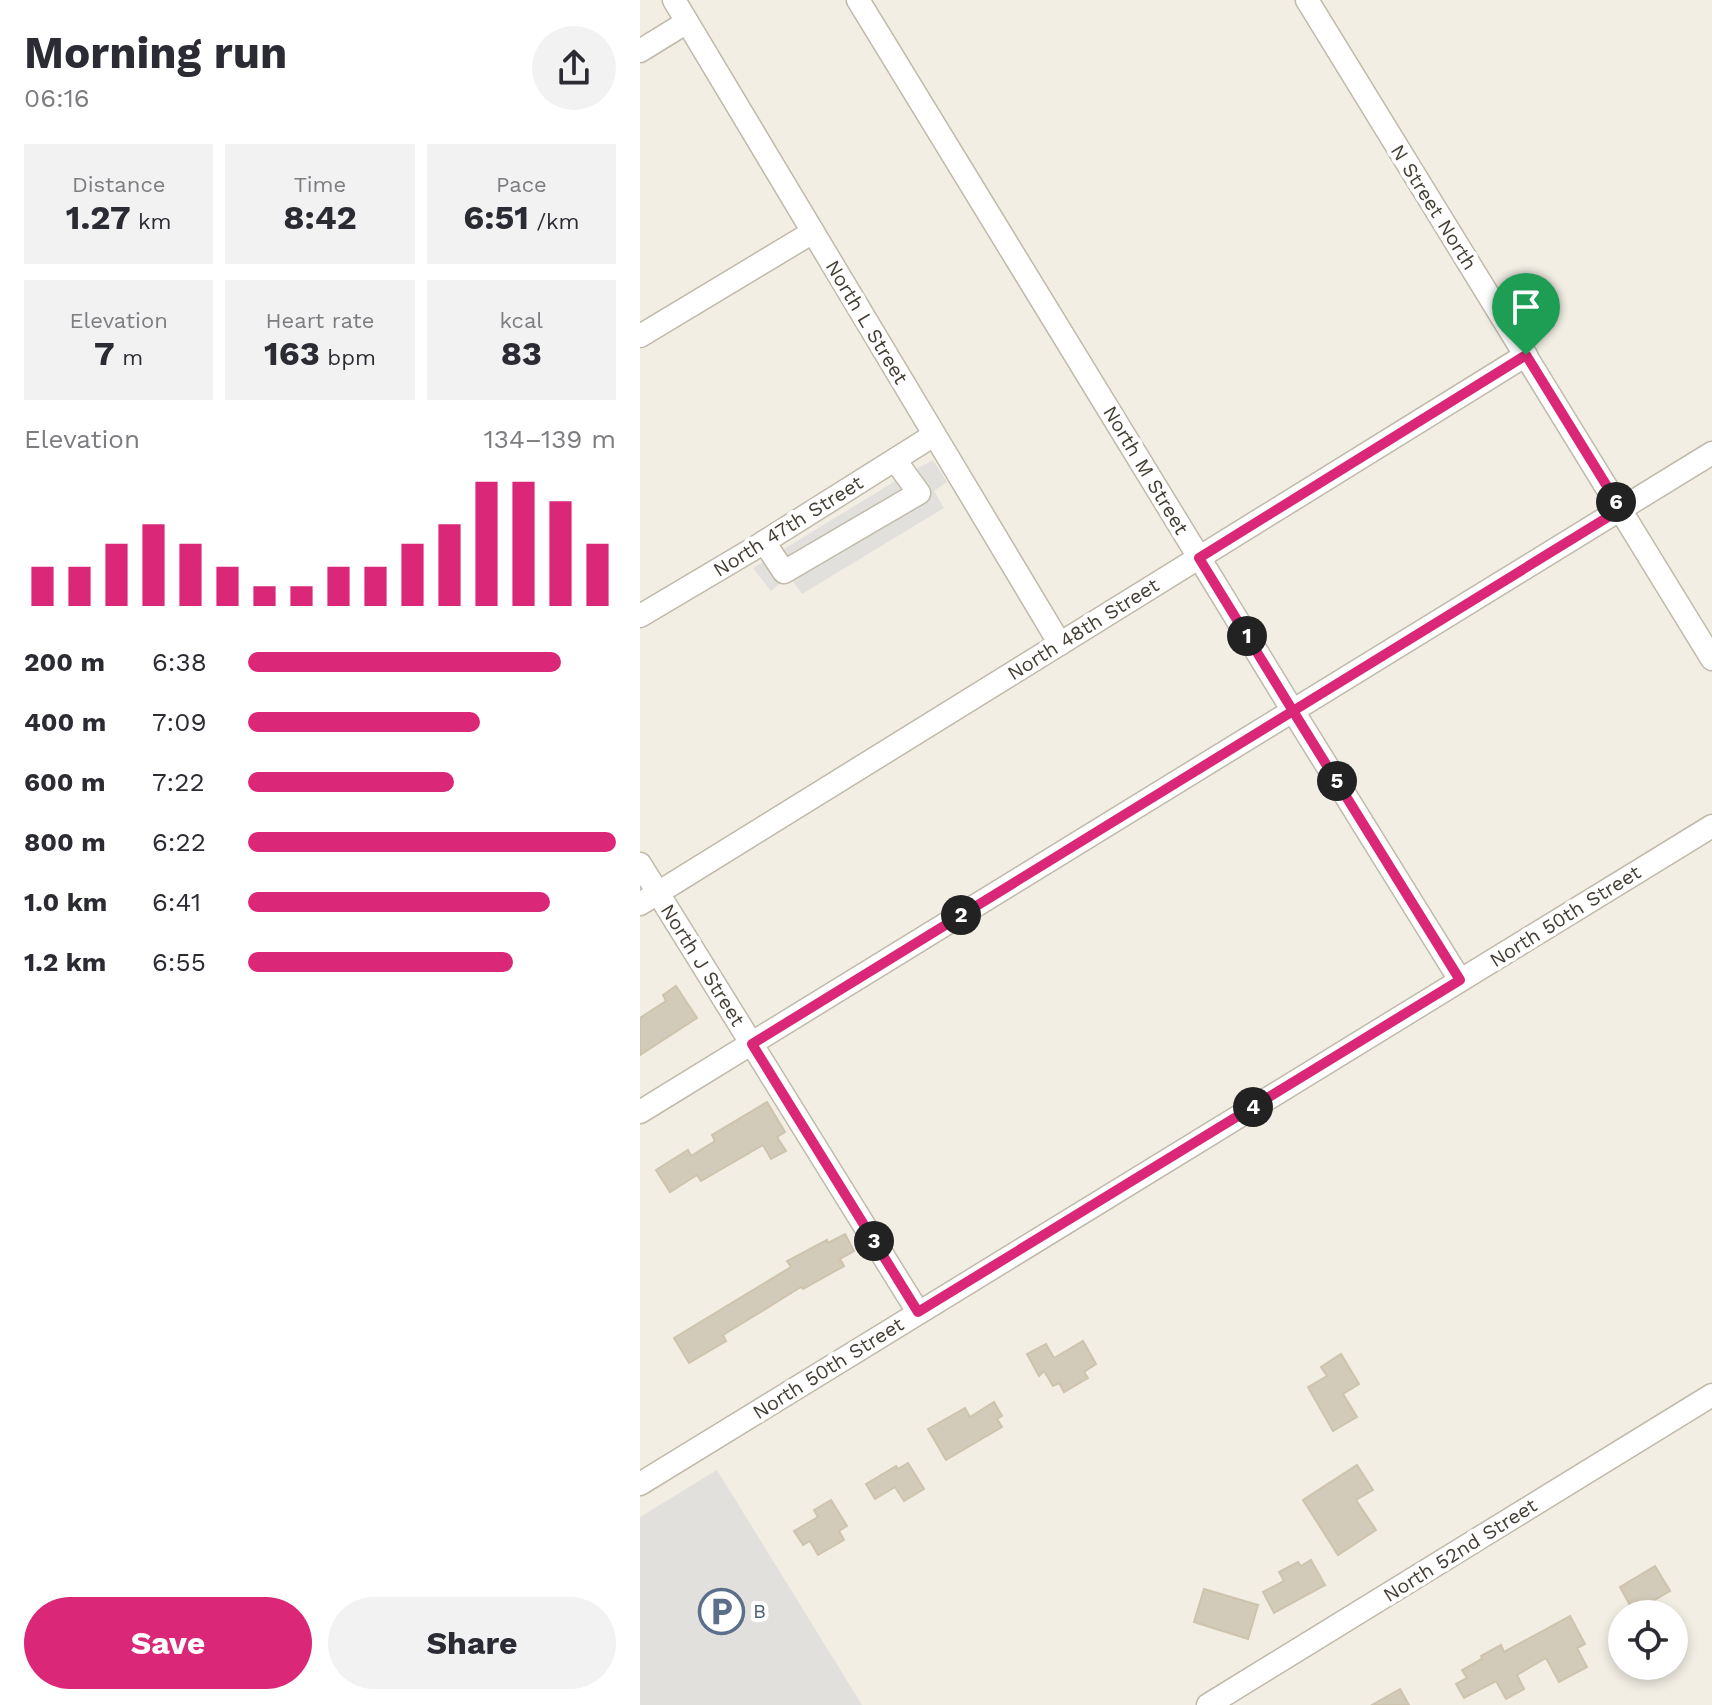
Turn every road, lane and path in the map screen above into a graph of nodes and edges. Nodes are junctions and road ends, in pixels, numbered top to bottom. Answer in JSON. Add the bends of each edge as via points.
{"nodes":[{"id":1,"x":674,"y":0,"type":"edge"},
{"id":2,"x":858,"y":0,"type":"edge"},
{"id":3,"x":1307,"y":0,"type":"edge"},
{"id":4,"x":687,"y":22,"type":"junction"},
{"id":5,"x":640,"y":51,"type":"edge"},
{"id":6,"x":813,"y":232,"type":"junction"},
{"id":7,"x":640,"y":336,"type":"edge"},
{"id":8,"x":1526,"y":355,"type":"junction"},
{"id":9,"x":934,"y":435,"type":"junction"},
{"id":10,"x":1712,"y":453,"type":"edge"},
{"id":11,"x":895,"y":460,"type":"junction"},
{"id":12,"x":1621,"y":509,"type":"junction"},
{"id":13,"x":764,"y":542,"type":"junction"},
{"id":14,"x":1199,"y":558,"type":"junction"},
{"id":15,"x":640,"y":616,"type":"edge"},
{"id":16,"x":1060,"y":644,"type":"junction"},
{"id":17,"x":1712,"y":659,"type":"edge"},
{"id":18,"x":1293,"y":711,"type":"junction"},
{"id":19,"x":1712,"y":826,"type":"edge"},
{"id":20,"x":640,"y":864,"type":"edge"},
{"id":21,"x":649,"y":898,"type":"edge"},
{"id":22,"x":1460,"y":980,"type":"junction"},
{"id":23,"x":752,"y":1044,"type":"junction"},
{"id":24,"x":640,"y":1112,"type":"edge"},
{"id":25,"x":918,"y":1312,"type":"junction"},
{"id":26,"x":1712,"y":1395,"type":"edge"},
{"id":27,"x":640,"y":1484,"type":"edge"},
{"id":28,"x":1208,"y":1705,"type":"edge"}],
"edges":[{"from":1,"to":4,"type":"street","name":"North L Street"},
{"from":2,"to":14,"type":"street","name":"North M Street"},
{"from":3,"to":8,"type":"street","name":"N Street North"},
{"from":4,"to":5,"type":"street"},
{"from":4,"to":6,"type":"street","name":"North L Street"},
{"from":6,"to":7,"type":"street"},
{"from":6,"to":9,"type":"street","name":"North L Street"},
{"from":8,"to":12,"type":"street","name":"N Street North"},
{"from":8,"to":14,"type":"street","name":"North 48th Street"},
{"from":9,"to":11,"type":"street","name":"North 47th Street"},
{"from":9,"to":16,"type":"street","name":"North L Street"},
{"from":10,"to":12,"type":"street"},
{"from":11,"to":13,"type":"street","name":"North 47th Street"},
{"from":11,"to":13,"type":"street","via":[[919,493],[784,572]]},
{"from":12,"to":17,"type":"street","name":"N Street North"},
{"from":12,"to":18,"type":"street"},
{"from":13,"to":15,"type":"street","name":"North 47th Street"},
{"from":14,"to":16,"type":"street","name":"North 48th Street"},
{"from":14,"to":18,"type":"street","name":"North M Street"},
{"from":16,"to":21,"type":"street","name":"North 48th Street"},
{"from":18,"to":22,"type":"street","name":"North M Street"},
{"from":18,"to":23,"type":"street"},
{"from":19,"to":22,"type":"street","name":"North 50th Street"},
{"from":20,"to":21,"type":"street","name":"North J Street"},
{"from":21,"to":23,"type":"street","name":"North J Street"},
{"from":22,"to":25,"type":"street","name":"North 50th Street"},
{"from":23,"to":24,"type":"street"},
{"from":23,"to":25,"type":"street","name":"North J Street"},
{"from":25,"to":27,"type":"street","name":"North 50th Street"},
{"from":26,"to":28,"type":"street","name":"North 52nd Street"}]}
